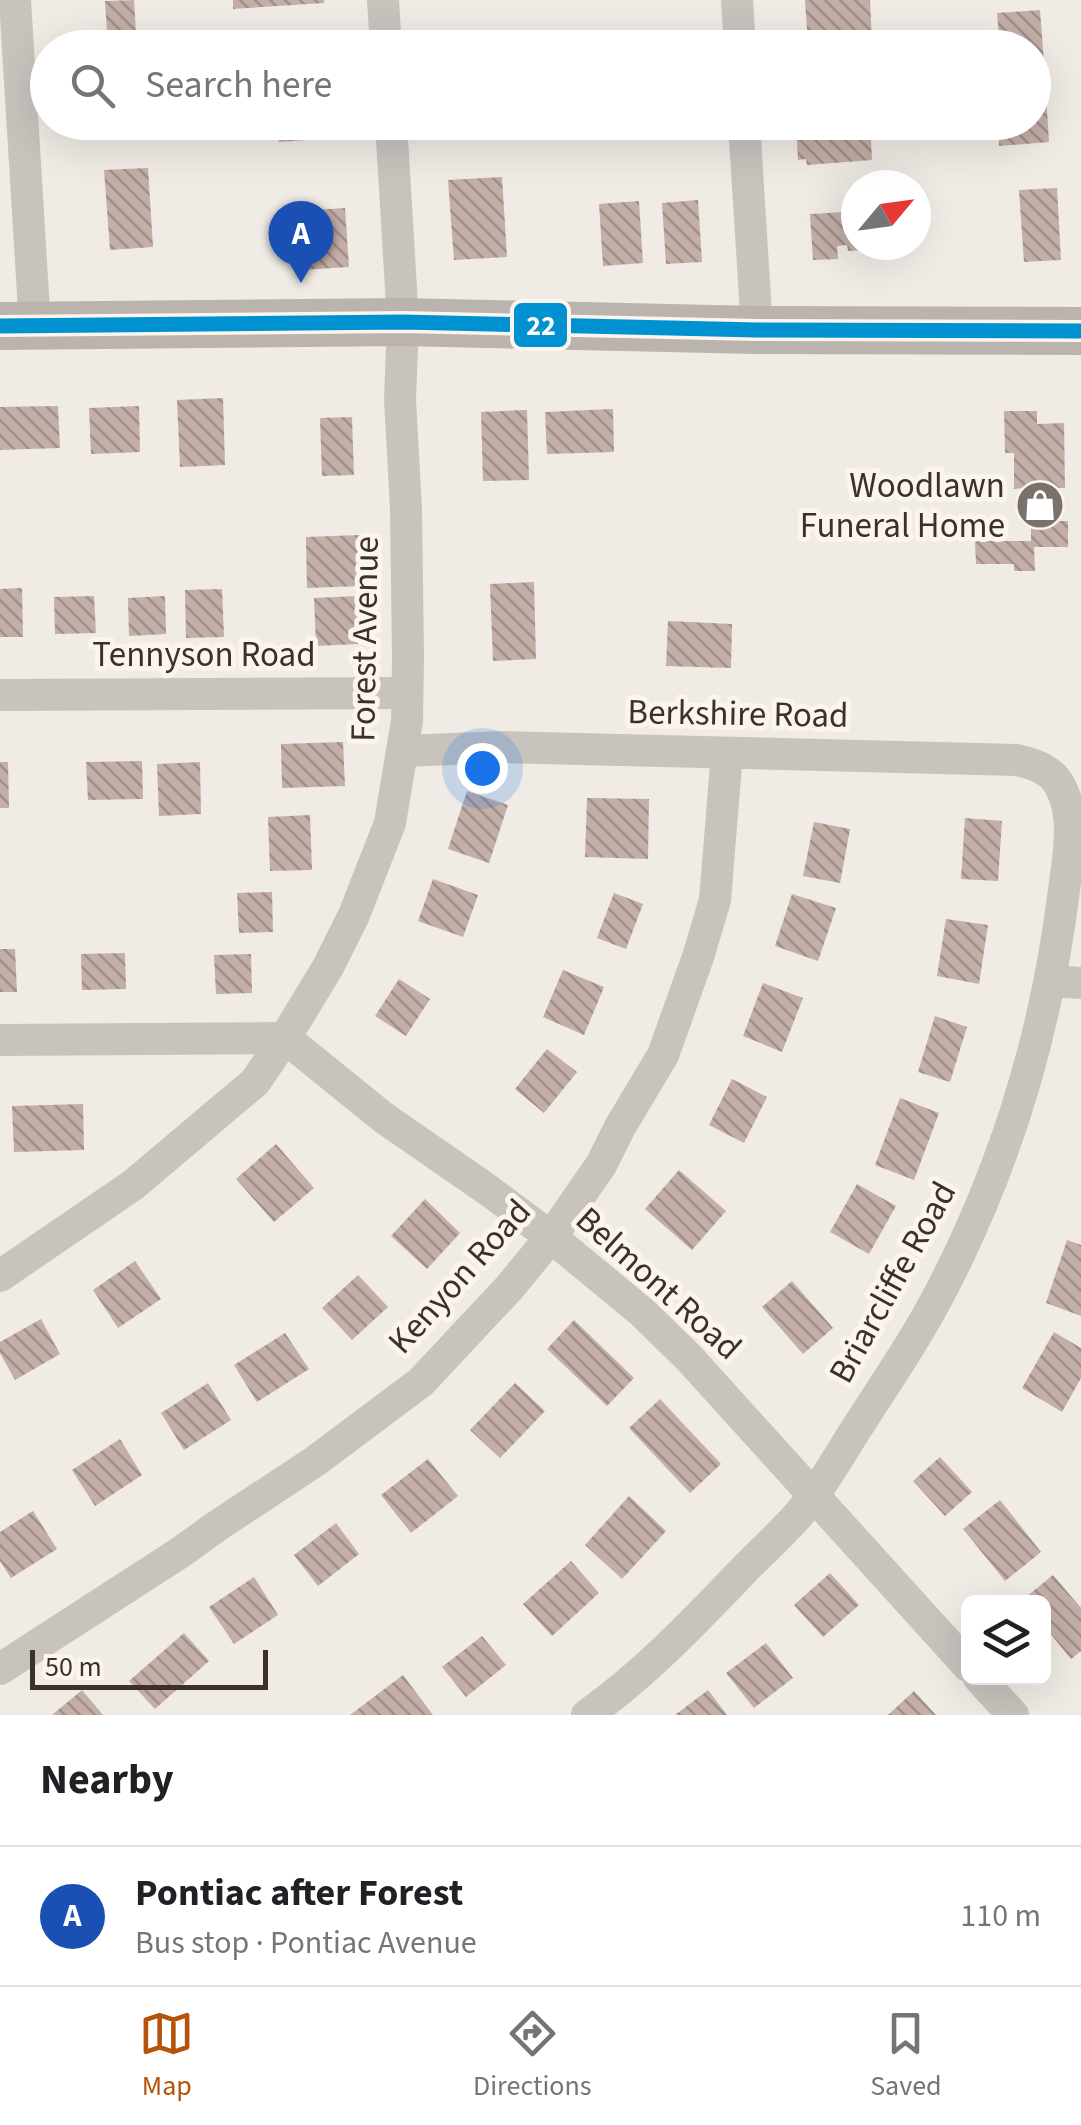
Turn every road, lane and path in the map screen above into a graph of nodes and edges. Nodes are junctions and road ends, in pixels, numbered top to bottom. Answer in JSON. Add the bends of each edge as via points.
{"nodes":[{"id":1,"x":15,"y":0,"type":"edge"},
{"id":2,"x":383,"y":0,"type":"edge"},
{"id":3,"x":737,"y":0,"type":"edge"},
{"id":4,"x":385,"y":30,"type":"edge"},
{"id":5,"x":739,"y":30,"type":"edge"},
{"id":6,"x":392,"y":140,"type":"edge"},
{"id":7,"x":745,"y":140,"type":"edge"},
{"id":8,"x":403,"y":322,"type":"junction"},
{"id":9,"x":18,"y":327,"type":"edge"},
{"id":10,"x":757,"y":330,"type":"junction"},
{"id":11,"x":1081,"y":331,"type":"edge"},
{"id":12,"x":407,"y":693,"type":"junction"},
{"id":13,"x":0,"y":695,"type":"edge"},
{"id":14,"x":402,"y":750,"type":"junction"},
{"id":15,"x":727,"y":753,"type":"junction"},
{"id":16,"x":1061,"y":787,"type":"joint"},
{"id":17,"x":1066,"y":982,"type":"edge"},
{"id":18,"x":285,"y":1038,"type":"junction"},
{"id":19,"x":0,"y":1040,"type":"edge"},
{"id":20,"x":551,"y":1237,"type":"junction"},
{"id":21,"x":0,"y":1276,"type":"edge"},
{"id":22,"x":814,"y":1496,"type":"junction"},
{"id":23,"x":961,"y":1658,"type":"edge"},
{"id":24,"x":0,"y":1669,"type":"edge"},
{"id":25,"x":985,"y":1685,"type":"edge"},
{"id":26,"x":588,"y":1715,"type":"edge"},
{"id":27,"x":1013,"y":1715,"type":"edge"}],
"edges":[{"from":1,"to":9,"type":"street"},
{"from":2,"to":4,"type":"street"},
{"from":3,"to":5,"type":"street"},
{"from":6,"to":8,"type":"street","name":"Forest Avenue"},
{"from":7,"to":10,"type":"street"},
{"from":8,"to":9,"type":"main road"},
{"from":8,"to":10,"type":"main road"},
{"from":8,"to":12,"type":"street","name":"Forest Avenue"},
{"from":10,"to":11,"type":"main road"},
{"from":12,"to":13,"type":"street","name":"Tennyson Road"},
{"from":12,"to":14,"type":"street","name":"Forest Avenue"},
{"from":14,"to":15,"type":"street","name":"Berkshire Road"},
{"from":14,"to":18,"type":"street","name":"Forest Avenue","via":[[390,823],[354,915]]},
{"from":15,"to":16,"type":"street","name":"Berkshire Road","via":[[1017,760],[1038,765]]},
{"from":15,"to":20,"type":"street","name":"Kenyon Road","via":[[714,900],[663,1055]]},
{"from":16,"to":17,"type":"street","name":"Briarcliffe Road","via":[[1068,807],[1059,935]]},
{"from":17,"to":22,"type":"street","name":"Briarcliffe Road","via":[[992,1181],[943,1288]]},
{"from":18,"to":19,"type":"street"},
{"from":18,"to":20,"type":"street","name":"Belmont Road"},
{"from":18,"to":21,"type":"street","name":"Forest Avenue","via":[[255,1082],[132,1185]]},
{"from":20,"to":22,"type":"street","name":"Belmont Road","via":[[644,1313]]},
{"from":20,"to":24,"type":"street","name":"Kenyon Road","via":[[420,1382],[314,1462]]},
{"from":22,"to":23,"type":"street","name":"Belmont Road"},
{"from":22,"to":26,"type":"street","name":"Briarcliffe Road","via":[[699,1617]]},
{"from":25,"to":27,"type":"street"}]}
